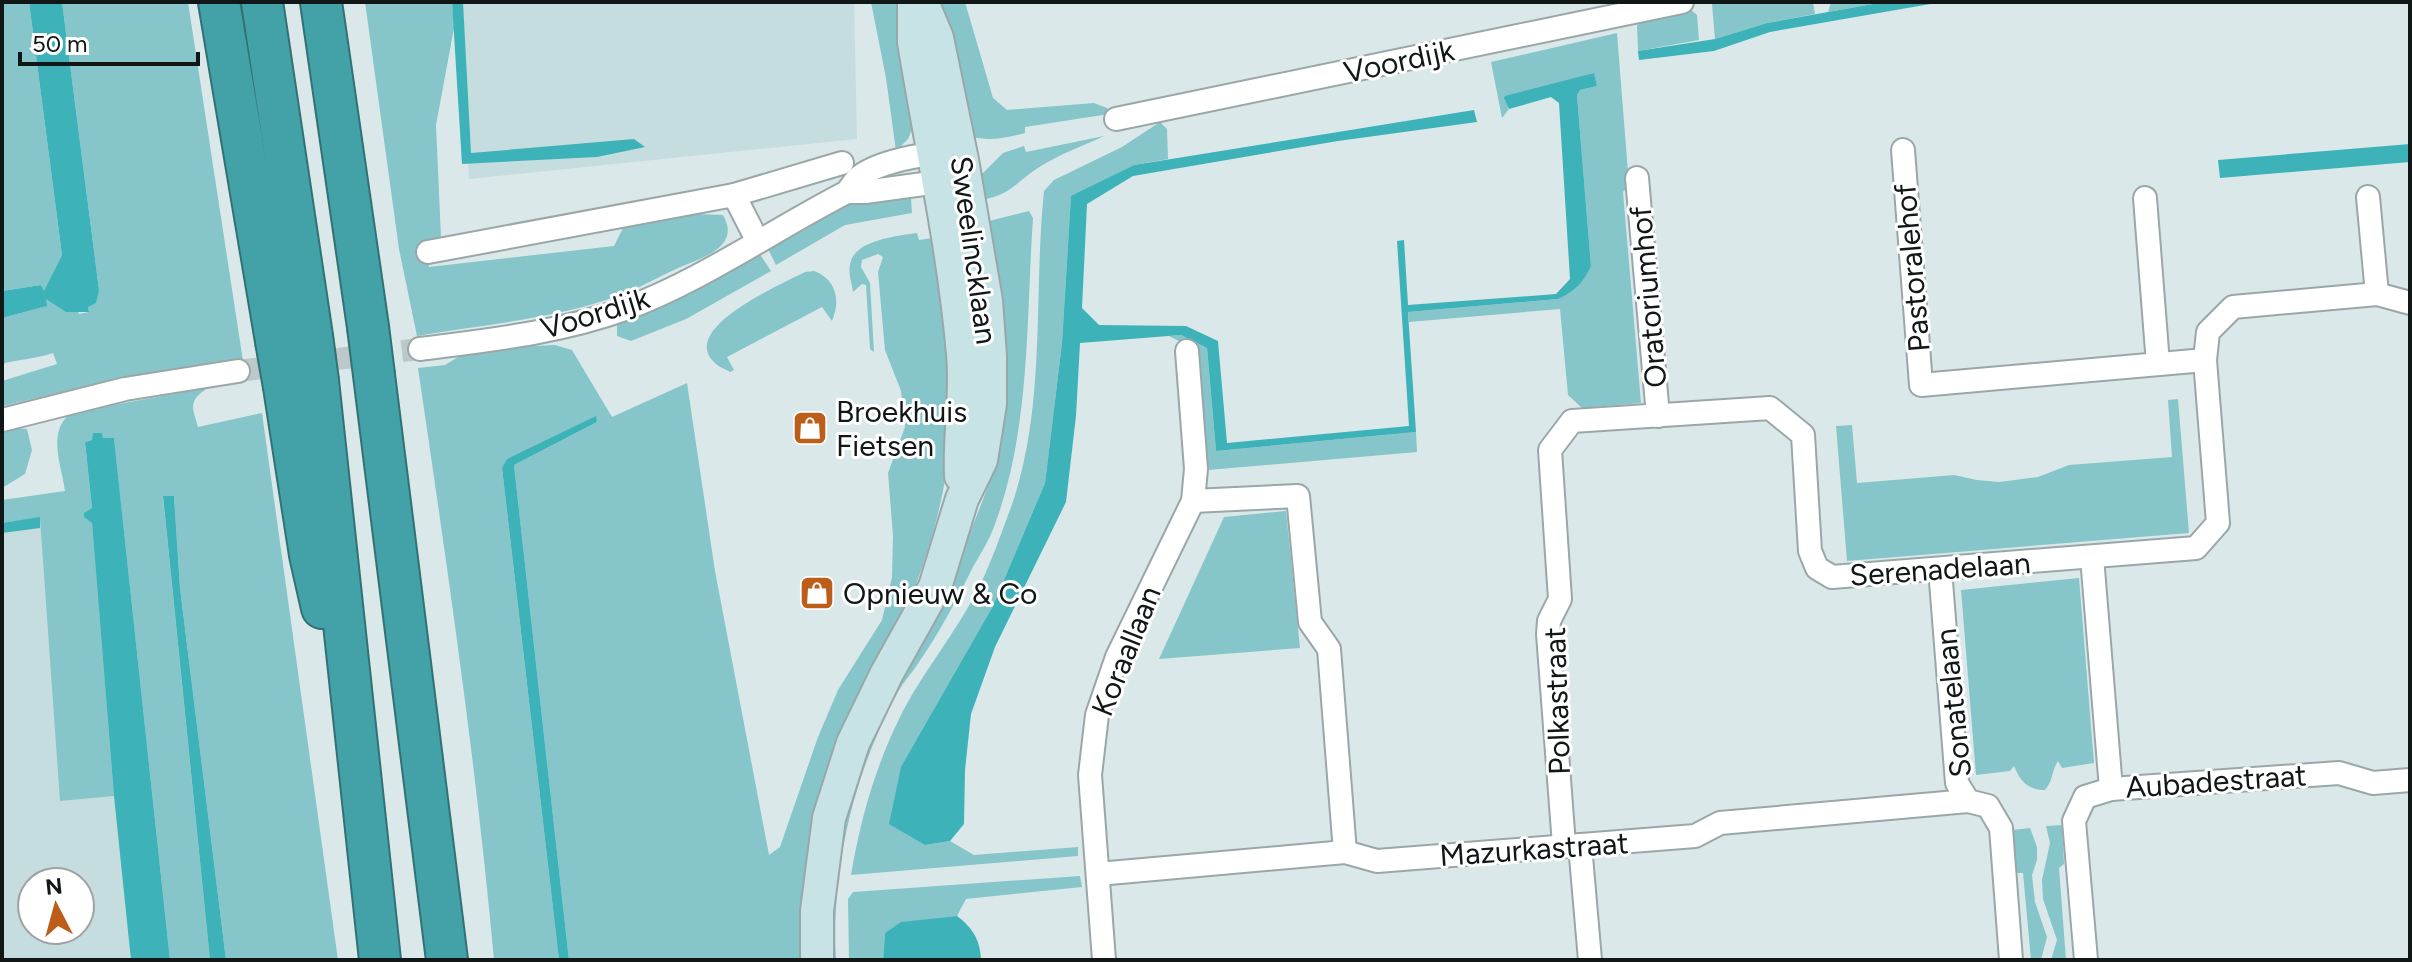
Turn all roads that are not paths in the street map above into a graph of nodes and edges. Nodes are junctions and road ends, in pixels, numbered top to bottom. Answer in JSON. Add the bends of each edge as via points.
{"nodes":[{"id":1,"x":219,"y":2,"type":"edge"},
{"id":2,"x":262,"y":2,"type":"edge"},
{"id":3,"x":321,"y":2,"type":"edge"},
{"id":4,"x":914,"y":2,"type":"edge"},
{"id":5,"x":922,"y":2,"type":"edge"},
{"id":6,"x":1682,"y":2,"type":"edge"},
{"id":7,"x":1116,"y":119,"type":"dead end"},
{"id":8,"x":1903,"y":150,"type":"dead end"},
{"id":9,"x":842,"y":163,"type":"dead end"},
{"id":10,"x":944,"y":165,"type":"junction"},
{"id":11,"x":1637,"y":178,"type":"dead end"},
{"id":12,"x":734,"y":195,"type":"junction"},
{"id":13,"x":2368,"y":197,"type":"dead end"},
{"id":14,"x":2145,"y":198,"type":"dead end"},
{"id":15,"x":757,"y":240,"type":"junction"},
{"id":16,"x":428,"y":252,"type":"dead end"},
{"id":17,"x":2377,"y":294,"type":"junction"},
{"id":18,"x":2410,"y":303,"type":"edge"},
{"id":19,"x":294,"y":338,"type":"junction"},
{"id":20,"x":420,"y":349,"type":"tunnel mouth"},
{"id":21,"x":1187,"y":351,"type":"dead end"},
{"id":22,"x":2205,"y":360,"type":"junction"},
{"id":23,"x":2158,"y":364,"type":"junction"},
{"id":24,"x":238,"y":371,"type":"tunnel mouth"},
{"id":25,"x":1658,"y":416,"type":"junction"},
{"id":26,"x":2,"y":420,"type":"edge"},
{"id":27,"x":1572,"y":421,"type":"joint"},
{"id":28,"x":1193,"y":501,"type":"junction"},
{"id":29,"x":2092,"y":557,"type":"junction"},
{"id":30,"x":1940,"y":569,"type":"junction"},
{"id":31,"x":2410,"y":780,"type":"edge"},
{"id":32,"x":2111,"y":789,"type":"junction"},
{"id":33,"x":1968,"y":801,"type":"junction"},
{"id":34,"x":1572,"y":845,"type":"junction"},
{"id":35,"x":1345,"y":852,"type":"junction"},
{"id":36,"x":1098,"y":874,"type":"junction"},
{"id":37,"x":380,"y":960,"type":"edge"},
{"id":38,"x":447,"y":960,"type":"edge"},
{"id":39,"x":817,"y":960,"type":"edge"},
{"id":40,"x":1104,"y":960,"type":"edge"},
{"id":41,"x":1590,"y":960,"type":"edge"},
{"id":42,"x":2011,"y":960,"type":"edge"},
{"id":43,"x":2086,"y":960,"type":"edge"}],
"edges":[{"from":1,"to":19,"type":"highway"},
{"from":2,"to":19,"type":"highway"},
{"from":3,"to":38,"type":"highway","bridge":true,"via":[[368,327]]},
{"from":4,"to":10,"type":"main road","name":"Sweelincklaan","via":[[914,42]]},
{"from":5,"to":10,"type":"main road","name":"Sweelincklaan","via":[[937,38]]},
{"from":6,"to":7,"type":"street","name":"Voordijk"},
{"from":8,"to":23,"type":"street","name":"Pastoralehof","via":[[1921,385]]},
{"from":9,"to":12,"type":"street"},
{"from":10,"to":15,"type":"street","name":"Voordijk","via":[[891,163],[860,176],[847,192]]},
{"from":10,"to":39,"type":"main road","name":"Sweelincklaan","via":[[986,301],[990,404],[981,460],[962,499],[935,587],[880,687],[843,773],[822,864]]},
{"from":11,"to":25,"type":"street","name":"Oratoriumhof"},
{"from":12,"to":15,"type":"street"},
{"from":12,"to":16,"type":"street"},
{"from":13,"to":17,"type":"street"},
{"from":14,"to":23,"type":"street"},
{"from":15,"to":20,"type":"street","name":"Voordijk","via":[[646,300],[597,318]]},
{"from":17,"to":18,"type":"street","name":"Serenadelaan"},
{"from":17,"to":22,"type":"street","name":"Serenadelaan","via":[[2233,307],[2208,332]]},
{"from":19,"to":37,"type":"highway","bridge":true,"via":[[301,384],[330,473]]},
{"from":21,"to":28,"type":"street","name":"Koraallaan","via":[[1196,469]]},
{"from":22,"to":23,"type":"street"},
{"from":22,"to":29,"type":"street","name":"Serenadelaan","via":[[2218,523],[2196,548]]},
{"from":24,"to":26,"type":"street","via":[[100,394]]},
{"from":25,"to":27,"type":"street","name":"Serenadelaan"},
{"from":25,"to":30,"type":"street","name":"Serenadelaan","via":[[1770,408],[1803,435],[1810,551],[1817,568],[1832,577]]},
{"from":27,"to":34,"type":"street","name":"Polkastraat","via":[[1550,450],[1560,599],[1548,634]]},
{"from":28,"to":35,"type":"street","via":[[1298,496],[1310,622],[1329,649]]},
{"from":28,"to":36,"type":"street","name":"Koraallaan","via":[[1117,657],[1097,715],[1090,775]]},
{"from":29,"to":30,"type":"street","name":"Serenadelaan"},
{"from":29,"to":32,"type":"street","name":"Aubadestraat"},
{"from":30,"to":33,"type":"street","name":"Sonatelaan","via":[[1957,783]]},
{"from":31,"to":32,"type":"street","name":"Aubadestraat","via":[[2373,783],[2339,773]]},
{"from":32,"to":43,"type":"street","via":[[2085,797],[2074,821]]},
{"from":33,"to":34,"type":"street","name":"Mazurkastraat","via":[[1720,823],[1695,836]]},
{"from":33,"to":42,"type":"street","name":"Sonatelaan","via":[[1988,806],[2001,828]]},
{"from":34,"to":35,"type":"street","name":"Mazurkastraat","via":[[1377,861]]},
{"from":34,"to":41,"type":"street","name":"Polkastraat"},
{"from":35,"to":36,"type":"street","name":"Mazurkastraat"},
{"from":36,"to":40,"type":"street","name":"Koraallaan"}]}
